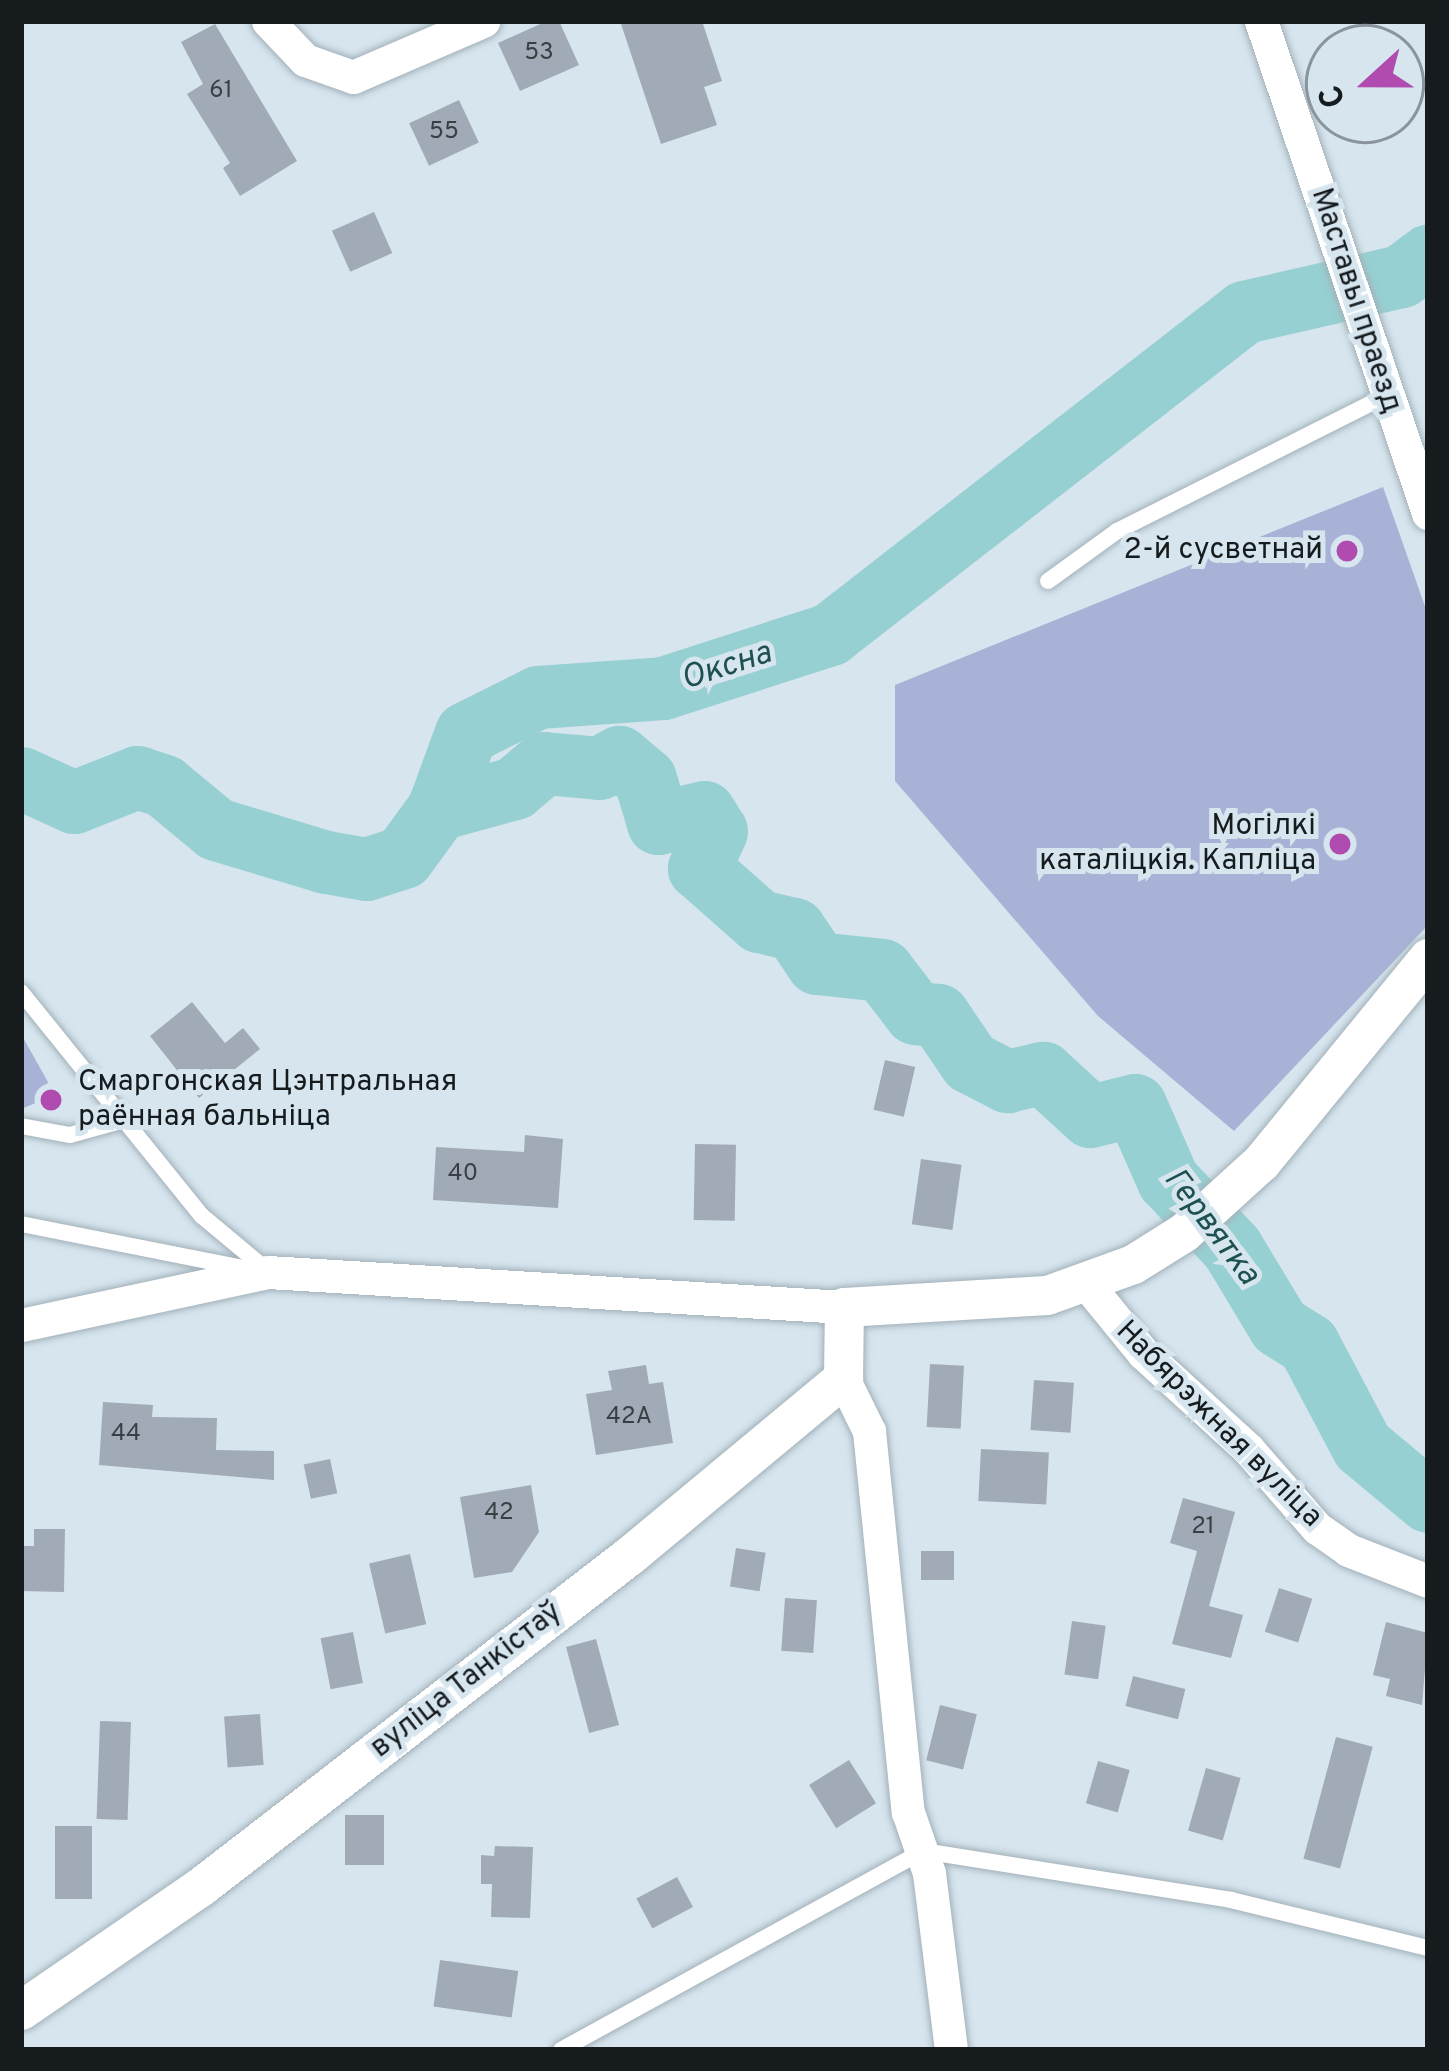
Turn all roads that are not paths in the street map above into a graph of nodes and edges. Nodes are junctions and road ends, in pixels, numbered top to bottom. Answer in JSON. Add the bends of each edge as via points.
{"nodes":[{"id":1,"x":268,"y":21,"type":"edge"},
{"id":2,"x":483,"y":21,"type":"edge"},
{"id":3,"x":1261,"y":21,"type":"edge"},
{"id":4,"x":1385,"y":396,"type":"junction"},
{"id":5,"x":1428,"y":513,"type":"edge"},
{"id":6,"x":1048,"y":581,"type":"dead end"},
{"id":7,"x":1428,"y":958,"type":"edge"},
{"id":8,"x":21,"y":992,"type":"edge"},
{"id":9,"x":124,"y":1120,"type":"junction"},
{"id":10,"x":21,"y":1126,"type":"edge"},
{"id":11,"x":21,"y":1224,"type":"edge"},
{"id":12,"x":268,"y":1272,"type":"junction"},
{"id":13,"x":1086,"y":1283,"type":"junction"},
{"id":14,"x":844,"y":1306,"type":"junction"},
{"id":15,"x":21,"y":1325,"type":"edge"},
{"id":16,"x":843,"y":1378,"type":"junction"},
{"id":17,"x":1428,"y":1580,"type":"edge"},
{"id":18,"x":922,"y":1851,"type":"junction"},
{"id":19,"x":1428,"y":1948,"type":"edge"},
{"id":20,"x":21,"y":2010,"type":"edge"},
{"id":21,"x":561,"y":2050,"type":"edge"},
{"id":22,"x":951,"y":2050,"type":"edge"}],
"edges":[{"from":1,"to":2,"type":"street","via":[[304,60],[353,77]]},
{"from":3,"to":4,"type":"street","name":"Маставы праезд"},
{"from":4,"to":5,"type":"street","name":"Маставы праезд"},
{"from":4,"to":6,"type":"lane","via":[[1117,531]]},
{"from":7,"to":13,"type":"street","via":[[1262,1162],[1184,1232]]},
{"from":8,"to":9,"type":"lane"},
{"from":9,"to":10,"type":"lane","via":[[70,1135]]},
{"from":9,"to":12,"type":"lane","via":[[202,1216]]},
{"from":11,"to":12,"type":"lane"},
{"from":12,"to":14,"type":"street"},
{"from":12,"to":15,"type":"street"},
{"from":13,"to":14,"type":"street","via":[[988,1304]]},
{"from":13,"to":17,"type":"street","name":"Набярэжная вуліца","via":[[1143,1353],[1248,1449],[1317,1528],[1348,1550]]},
{"from":14,"to":16,"type":"street"},
{"from":16,"to":18,"type":"street","via":[[869,1431],[908,1812]]},
{"from":16,"to":20,"type":"street","name":"вуліца Танкістаў","via":[[630,1555],[200,1887]]},
{"from":18,"to":19,"type":"lane","via":[[1231,1900]]},
{"from":18,"to":21,"type":"lane"},
{"from":18,"to":22,"type":"street"}]}
